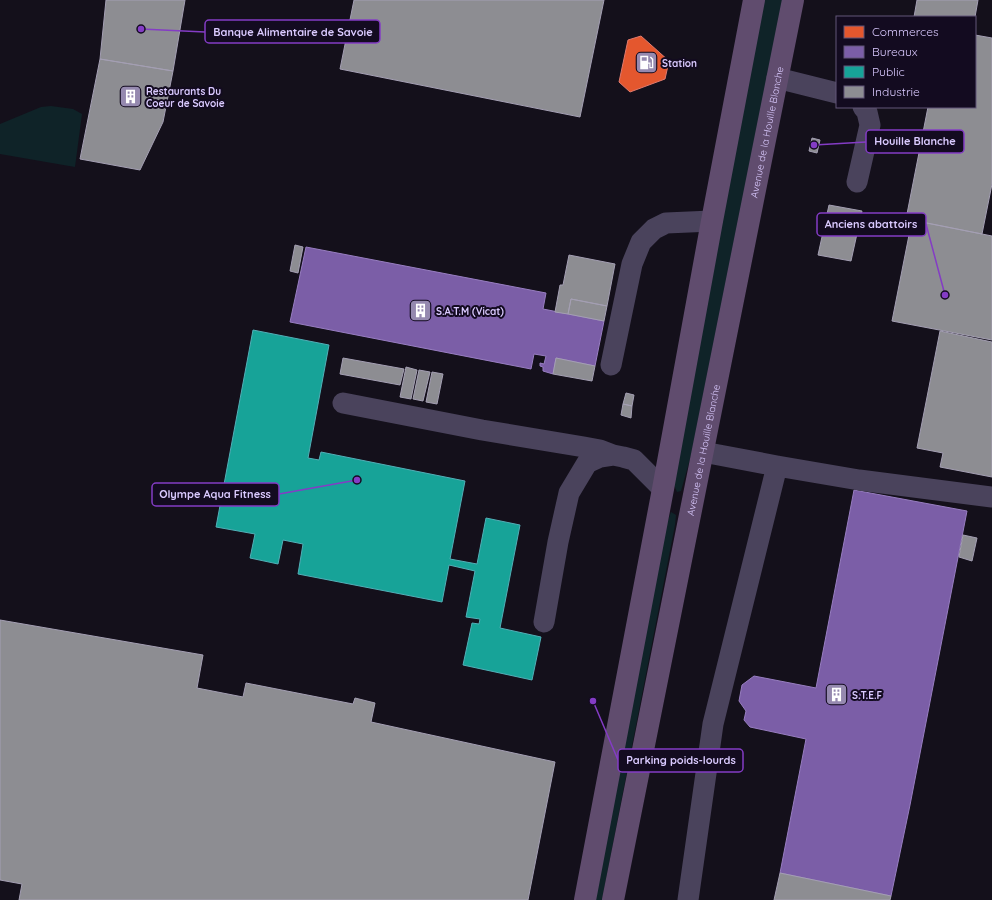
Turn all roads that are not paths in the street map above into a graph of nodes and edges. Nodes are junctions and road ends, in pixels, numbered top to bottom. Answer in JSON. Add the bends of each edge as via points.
{"nodes":[{"id":1,"x":754,"y":0,"type":"edge"},
{"id":2,"x":792,"y":0,"type":"edge"},
{"id":3,"x":777,"y":78,"type":"junction"},
{"id":4,"x":836,"y":93,"type":"edge"},
{"id":5,"x":864,"y":108,"type":"edge"},
{"id":6,"x":857,"y":182,"type":"dead end"},
{"id":7,"x":712,"y":222,"type":"junction"},
{"id":8,"x":611,"y":365,"type":"dead end"},
{"id":9,"x":343,"y":403,"type":"dead end"},
{"id":10,"x":703,"y":452,"type":"junction"},
{"id":11,"x":612,"y":455,"type":"junction"},
{"id":12,"x":777,"y":466,"type":"junction"},
{"id":13,"x":664,"y":489,"type":"junction"},
{"id":14,"x":992,"y":497,"type":"edge"},
{"id":15,"x":544,"y":622,"type":"dead end"},
{"id":16,"x":585,"y":900,"type":"edge"},
{"id":17,"x":613,"y":900,"type":"edge"},
{"id":18,"x":688,"y":900,"type":"edge"}],
"edges":[{"from":1,"to":7,"type":"main road"},
{"from":2,"to":3,"type":"main road","name":"Avenue de la Houille Blanche"},
{"from":3,"to":4,"type":"lane"},
{"from":3,"to":10,"type":"main road","name":"Avenue de la Houille Blanche"},
{"from":5,"to":6,"type":"lane","via":[[870,125]]},
{"from":7,"to":8,"type":"lane","via":[[666,223],[654,229],[641,242],[632,264]]},
{"from":7,"to":13,"type":"main road"},
{"from":9,"to":11,"type":"lane","via":[[482,430],[584,446]]},
{"from":10,"to":12,"type":"lane"},
{"from":10,"to":17,"type":"main road","name":"Avenue de la Houille Blanche"},
{"from":11,"to":13,"type":"lane","via":[[634,460]]},
{"from":11,"to":15,"type":"lane","via":[[587,463],[569,493]]},
{"from":12,"to":14,"type":"lane","via":[[859,480]]},
{"from":12,"to":18,"type":"lane","via":[[713,724]]},
{"from":13,"to":16,"type":"main road"}]}
